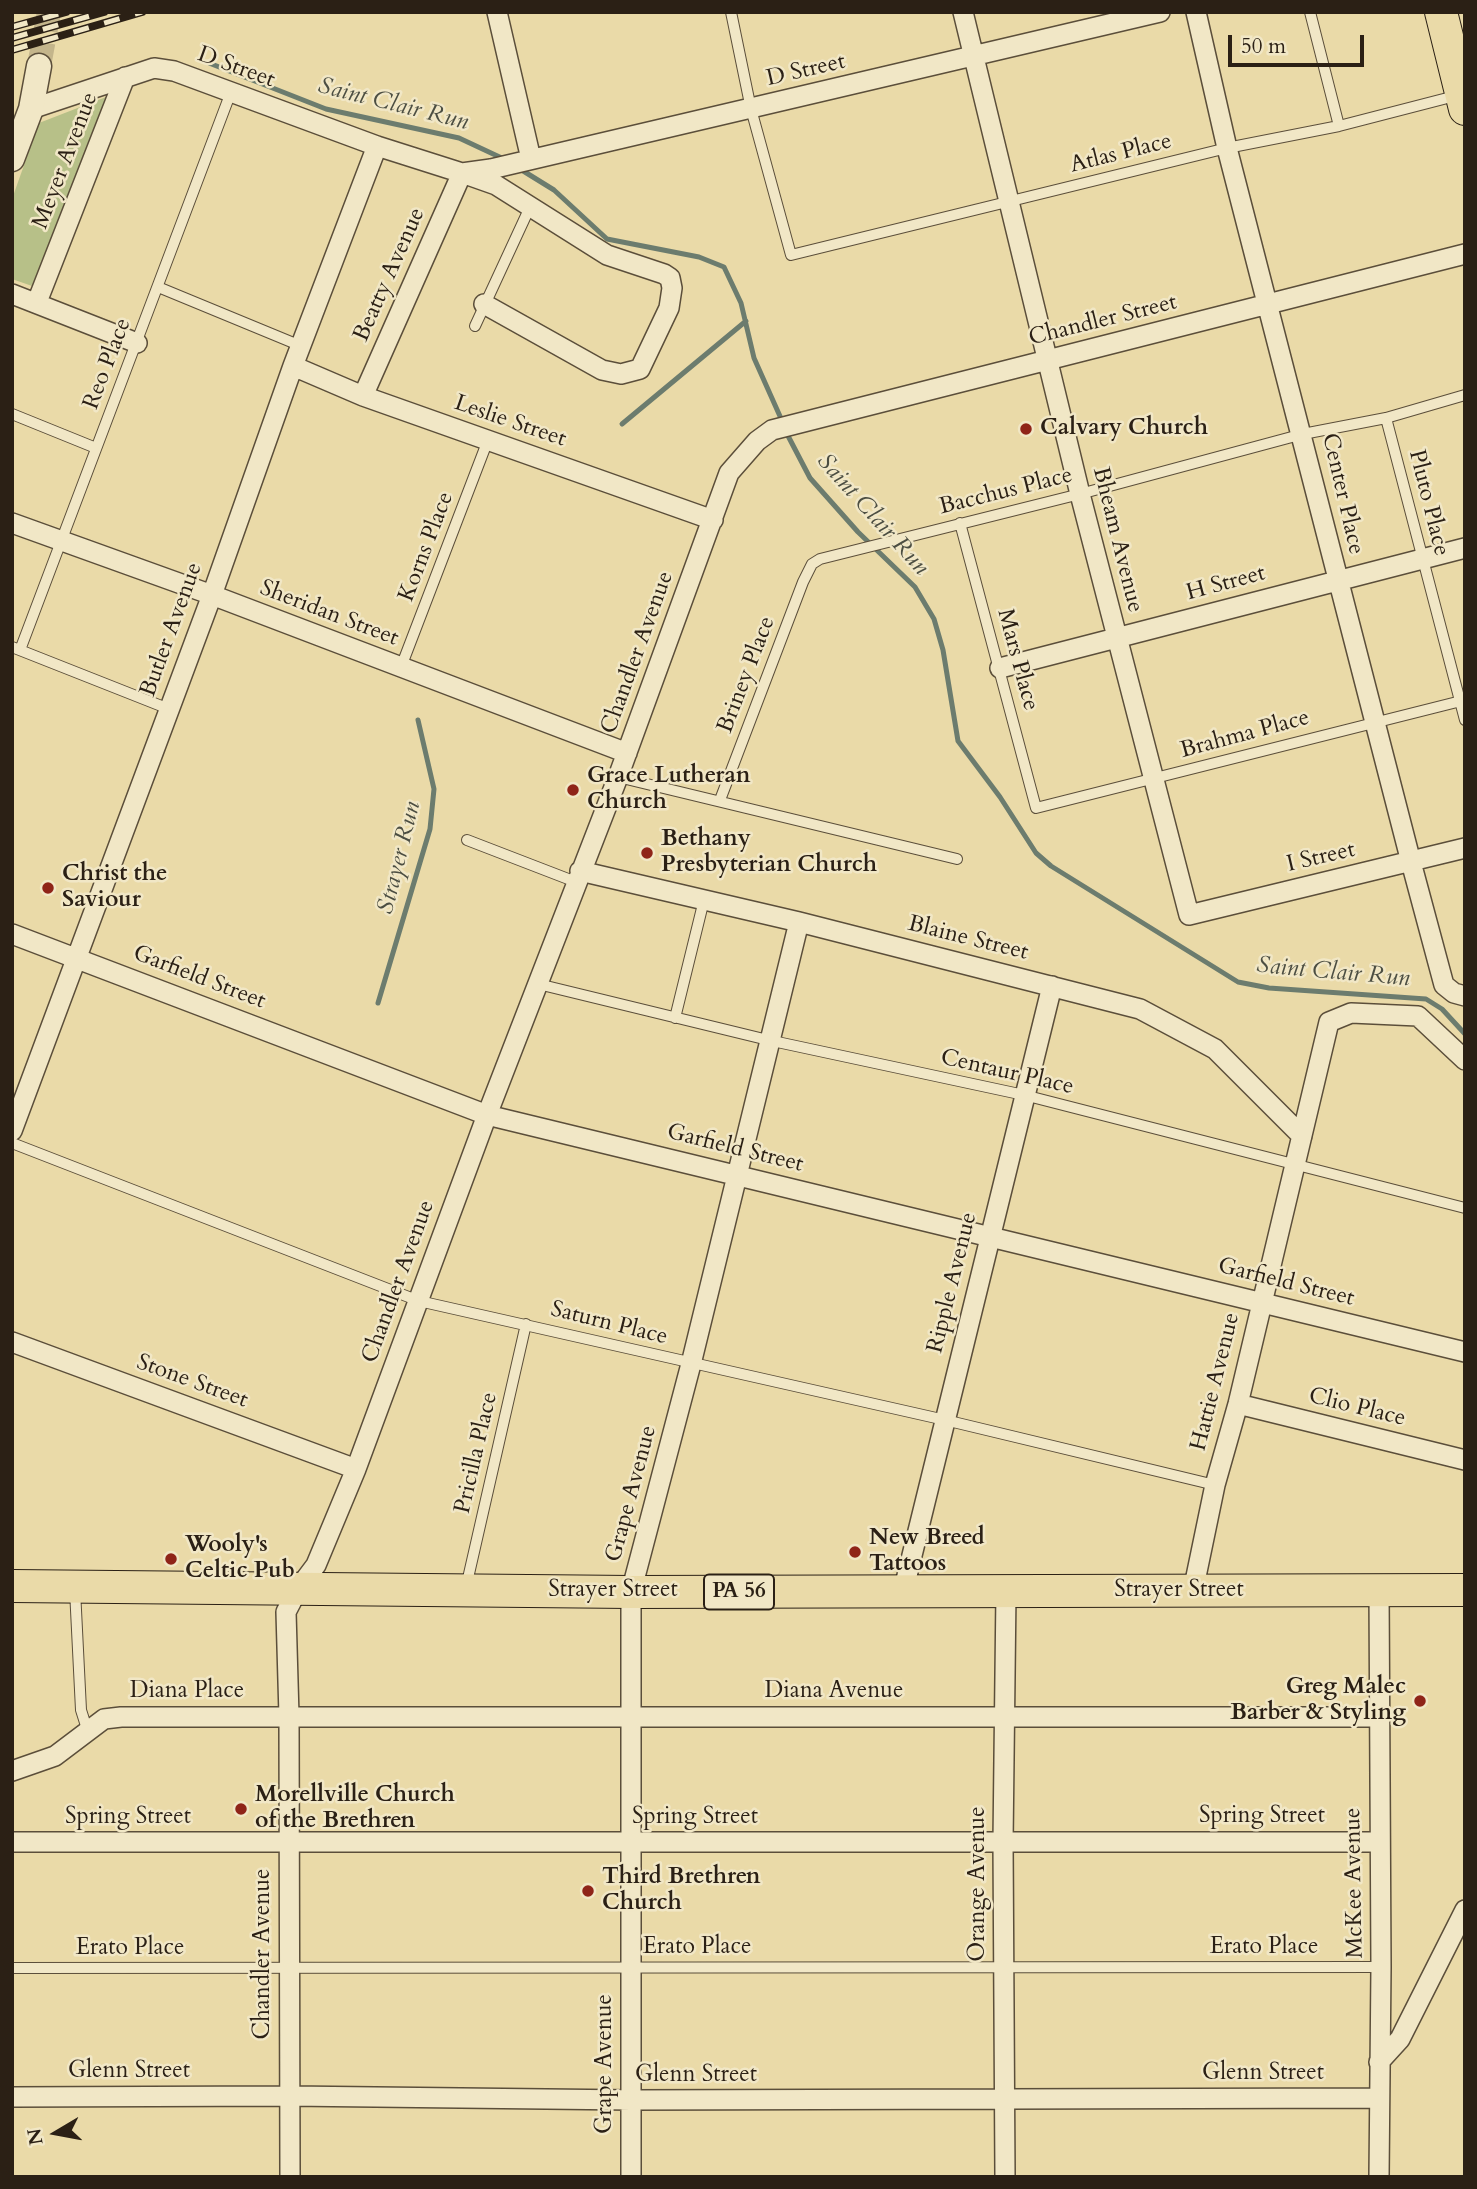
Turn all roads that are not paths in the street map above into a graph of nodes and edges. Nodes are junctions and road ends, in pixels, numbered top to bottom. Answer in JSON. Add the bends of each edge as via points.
{"nodes":[{"id":1,"x":497,"y":12,"type":"edge"},
{"id":2,"x":731,"y":12,"type":"edge"},
{"id":3,"x":963,"y":12,"type":"edge"},
{"id":4,"x":1160,"y":12,"type":"edge"},
{"id":5,"x":1196,"y":12,"type":"edge"},
{"id":6,"x":1310,"y":12,"type":"edge"},
{"id":7,"x":1441,"y":12,"type":"edge"},
{"id":8,"x":972,"y":57,"type":"junction"},
{"id":9,"x":39,"y":66,"type":"tunnel mouth"},
{"id":10,"x":125,"y":77,"type":"junction"},
{"id":11,"x":231,"y":92,"type":"junction"},
{"id":12,"x":1463,"y":102,"type":"edge"},
{"id":13,"x":31,"y":109,"type":"junction"},
{"id":14,"x":751,"y":109,"type":"junction"},
{"id":15,"x":1339,"y":126,"type":"junction"},
{"id":16,"x":377,"y":146,"type":"junction"},
{"id":17,"x":1227,"y":148,"type":"junction"},
{"id":18,"x":12,"y":159,"type":"edge"},
{"id":19,"x":527,"y":160,"type":"junction"},
{"id":20,"x":463,"y":173,"type":"junction"},
{"id":21,"x":1007,"y":201,"type":"junction"},
{"id":22,"x":530,"y":207,"type":"junction"},
{"id":23,"x":1465,"y":254,"type":"edge"},
{"id":24,"x":158,"y":287,"type":"junction"},
{"id":25,"x":12,"y":294,"type":"edge"},
{"id":26,"x":37,"y":302,"type":"junction"},
{"id":27,"x":484,"y":304,"type":"junction"},
{"id":28,"x":1266,"y":305,"type":"junction"},
{"id":29,"x":475,"y":326,"type":"dead end"},
{"id":30,"x":136,"y":343,"type":"junction"},
{"id":31,"x":301,"y":346,"type":"junction"},
{"id":32,"x":1048,"y":360,"type":"junction"},
{"id":33,"x":293,"y":366,"type":"junction"},
{"id":34,"x":1465,"y":395,"type":"edge"},
{"id":35,"x":363,"y":396,"type":"junction"},
{"id":36,"x":12,"y":414,"type":"edge"},
{"id":37,"x":1386,"y":418,"type":"junction"},
{"id":38,"x":1303,"y":434,"type":"junction"},
{"id":39,"x":764,"y":436,"type":"joint"},
{"id":40,"x":488,"y":440,"type":"junction"},
{"id":41,"x":96,"y":448,"type":"junction"},
{"id":42,"x":1080,"y":494,"type":"junction"},
{"id":43,"x":713,"y":520,"type":"junction"},
{"id":44,"x":12,"y":523,"type":"edge"},
{"id":45,"x":960,"y":523,"type":"junction"},
{"id":46,"x":60,"y":541,"type":"junction"},
{"id":47,"x":1465,"y":548,"type":"edge"},
{"id":48,"x":1422,"y":559,"type":"junction"},
{"id":49,"x":812,"y":564,"type":"joint"},
{"id":50,"x":1337,"y":581,"type":"junction"},
{"id":51,"x":212,"y":595,"type":"junction"},
{"id":52,"x":1117,"y":638,"type":"junction"},
{"id":53,"x":16,"y":649,"type":"edge"},
{"id":54,"x":401,"y":667,"type":"junction"},
{"id":55,"x":1000,"y":668,"type":"junction"},
{"id":56,"x":1462,"y":701,"type":"edge"},
{"id":57,"x":169,"y":709,"type":"junction"},
{"id":58,"x":1465,"y":720,"type":"edge"},
{"id":59,"x":1376,"y":721,"type":"junction"},
{"id":60,"x":627,"y":753,"type":"junction"},
{"id":61,"x":618,"y":777,"type":"junction"},
{"id":62,"x":1153,"y":779,"type":"junction"},
{"id":63,"x":720,"y":800,"type":"junction"},
{"id":64,"x":1036,"y":808,"type":"joint"},
{"id":65,"x":467,"y":840,"type":"dead end"},
{"id":66,"x":1465,"y":848,"type":"edge"},
{"id":67,"x":957,"y":859,"type":"dead end"},
{"id":68,"x":1411,"y":862,"type":"junction"},
{"id":69,"x":578,"y":877,"type":"junction"},
{"id":70,"x":704,"y":900,"type":"junction"},
{"id":71,"x":1189,"y":915,"type":"joint"},
{"id":72,"x":799,"y":922,"type":"junction"},
{"id":73,"x":12,"y":933,"type":"edge"},
{"id":74,"x":77,"y":958,"type":"junction"},
{"id":75,"x":538,"y":984,"type":"junction"},
{"id":76,"x":1052,"y":986,"type":"junction"},
{"id":77,"x":1465,"y":996,"type":"edge"},
{"id":78,"x":675,"y":1018,"type":"junction"},
{"id":79,"x":768,"y":1040,"type":"junction"},
{"id":80,"x":1465,"y":1060,"type":"edge"},
{"id":81,"x":1024,"y":1095,"type":"junction"},
{"id":82,"x":487,"y":1115,"type":"junction"},
{"id":83,"x":12,"y":1131,"type":"edge"},
{"id":84,"x":1302,"y":1136,"type":"junction"},
{"id":85,"x":12,"y":1143,"type":"edge"},
{"id":86,"x":1296,"y":1167,"type":"junction"},
{"id":87,"x":736,"y":1174,"type":"junction"},
{"id":88,"x":1465,"y":1208,"type":"edge"},
{"id":89,"x":990,"y":1238,"type":"junction"},
{"id":90,"x":419,"y":1301,"type":"junction"},
{"id":91,"x":1262,"y":1302,"type":"junction"},
{"id":92,"x":526,"y":1324,"type":"junction"},
{"id":93,"x":12,"y":1342,"type":"edge"},
{"id":94,"x":1465,"y":1352,"type":"edge"},
{"id":95,"x":691,"y":1364,"type":"junction"},
{"id":96,"x":1238,"y":1404,"type":"junction"},
{"id":97,"x":945,"y":1420,"type":"junction"},
{"id":98,"x":1465,"y":1460,"type":"edge"},
{"id":99,"x":356,"y":1469,"type":"junction"},
{"id":100,"x":1215,"y":1485,"type":"junction"},
{"id":101,"x":12,"y":1586,"type":"edge"},
{"id":102,"x":75,"y":1586,"type":"junction"},
{"id":103,"x":298,"y":1589,"type":"junction"},
{"id":104,"x":1379,"y":1589,"type":"junction"},
{"id":105,"x":1465,"y":1590,"type":"edge"},
{"id":106,"x":466,"y":1591,"type":"junction"},
{"id":107,"x":1193,"y":1591,"type":"junction"},
{"id":108,"x":631,"y":1592,"type":"junction"},
{"id":109,"x":903,"y":1592,"type":"junction"},
{"id":110,"x":1006,"y":1592,"type":"junction"},
{"id":111,"x":1005,"y":1715,"type":"junction"},
{"id":112,"x":289,"y":1716,"type":"junction"},
{"id":113,"x":634,"y":1717,"type":"junction"},
{"id":114,"x":1378,"y":1717,"type":"junction"},
{"id":115,"x":87,"y":1729,"type":"junction"},
{"id":116,"x":12,"y":1771,"type":"edge"},
{"id":117,"x":12,"y":1842,"type":"edge"},
{"id":118,"x":1003,"y":1842,"type":"junction"},
{"id":119,"x":1378,"y":1842,"type":"junction"},
{"id":120,"x":288,"y":1843,"type":"junction"},
{"id":121,"x":631,"y":1843,"type":"junction"},
{"id":122,"x":1465,"y":1910,"type":"edge"},
{"id":123,"x":1381,"y":1967,"type":"junction"},
{"id":124,"x":12,"y":1968,"type":"edge"},
{"id":125,"x":288,"y":1968,"type":"junction"},
{"id":126,"x":631,"y":1968,"type":"junction"},
{"id":127,"x":1003,"y":1969,"type":"junction"},
{"id":128,"x":1379,"y":2063,"type":"junction"},
{"id":129,"x":290,"y":2095,"type":"junction"},
{"id":130,"x":12,"y":2096,"type":"edge"},
{"id":131,"x":1379,"y":2098,"type":"junction"},
{"id":132,"x":631,"y":2100,"type":"junction"},
{"id":133,"x":1004,"y":2100,"type":"junction"},
{"id":134,"x":290,"y":2177,"type":"edge"},
{"id":135,"x":631,"y":2177,"type":"edge"},
{"id":136,"x":1004,"y":2177,"type":"edge"},
{"id":137,"x":1379,"y":2177,"type":"edge"}],
"edges":[{"from":1,"to":19,"type":"street"},
{"from":2,"to":14,"type":"lane"},
{"from":3,"to":8,"type":"street","name":"Bheam Avenue"},
{"from":4,"to":8,"type":"street","name":"D Street"},
{"from":5,"to":17,"type":"street","name":"Center Place"},
{"from":6,"to":15,"type":"lane"},
{"from":7,"to":12,"type":"highway"},
{"from":8,"to":14,"type":"street","name":"D Street"},
{"from":8,"to":21,"type":"street","name":"Bheam Avenue"},
{"from":9,"to":13,"type":"street"},
{"from":10,"to":11,"type":"street","name":"D Street","via":[[164,69]]},
{"from":10,"to":13,"type":"street","name":"D Street"},
{"from":10,"to":26,"type":"street","name":"Meyer Avenue"},
{"from":11,"to":16,"type":"street","name":"D Street"},
{"from":11,"to":24,"type":"lane","name":"Reo Place"},
{"from":12,"to":15,"type":"lane","name":"Atlas Place"},
{"from":13,"to":18,"type":"street"},
{"from":14,"to":19,"type":"street","name":"D Street"},
{"from":14,"to":21,"type":"lane","name":"Atlas Place","via":[[791,255]]},
{"from":15,"to":17,"type":"lane","name":"Atlas Place"},
{"from":16,"to":20,"type":"street","name":"D Street"},
{"from":16,"to":31,"type":"street","name":"Butler Avenue"},
{"from":17,"to":21,"type":"lane","name":"Atlas Place"},
{"from":17,"to":28,"type":"street","name":"Center Place"},
{"from":19,"to":20,"type":"street","name":"D Street"},
{"from":20,"to":22,"type":"street","name":"D Street","via":[[496,185]]},
{"from":20,"to":35,"type":"street","name":"Beatty Avenue"},
{"from":21,"to":32,"type":"street","name":"Bheam Avenue"},
{"from":22,"to":27,"type":"lane"},
{"from":22,"to":27,"type":"street","name":"D Street","via":[[607,255],[670,278],[669,308],[640,369],[621,374],[602,370]]},
{"from":23,"to":28,"type":"street","name":"Chandler Street"},
{"from":24,"to":30,"type":"lane","name":"Reo Place"},
{"from":24,"to":31,"type":"lane"},
{"from":25,"to":26,"type":"street"},
{"from":26,"to":30,"type":"street"},
{"from":27,"to":29,"type":"lane"},
{"from":28,"to":32,"type":"street","name":"Chandler Street"},
{"from":28,"to":38,"type":"street","name":"Center Place"},
{"from":30,"to":41,"type":"lane","name":"Reo Place"},
{"from":31,"to":33,"type":"street","name":"Butler Avenue"},
{"from":32,"to":39,"type":"street","name":"Chandler Street","via":[[799,423]]},
{"from":32,"to":42,"type":"street","name":"Bheam Avenue"},
{"from":33,"to":35,"type":"street","name":"Leslie Street"},
{"from":33,"to":51,"type":"street","name":"Butler Avenue"},
{"from":34,"to":37,"type":"lane","name":"Bacchus Place"},
{"from":35,"to":40,"type":"street","name":"Leslie Street"},
{"from":36,"to":41,"type":"lane"},
{"from":37,"to":38,"type":"lane","name":"Bacchus Place"},
{"from":37,"to":48,"type":"lane","name":"Pluto Place"},
{"from":38,"to":42,"type":"lane","name":"Bacchus Place"},
{"from":38,"to":50,"type":"street","name":"Center Place"},
{"from":39,"to":43,"type":"street","name":"Chandler Avenue","via":[[729,473]]},
{"from":40,"to":43,"type":"street","name":"Leslie Street"},
{"from":40,"to":54,"type":"lane","name":"Korns Place"},
{"from":41,"to":46,"type":"lane","name":"Reo Place"},
{"from":42,"to":45,"type":"lane","name":"Bacchus Place"},
{"from":42,"to":52,"type":"street","name":"Bheam Avenue"},
{"from":43,"to":60,"type":"street","name":"Chandler Avenue"},
{"from":44,"to":46,"type":"street","name":"Sheridan Street"},
{"from":45,"to":49,"type":"lane","name":"Bacchus Place"},
{"from":45,"to":55,"type":"lane","name":"Mars Place"},
{"from":46,"to":51,"type":"street","name":"Sheridan Street"},
{"from":46,"to":53,"type":"lane","name":"Reo Place"},
{"from":47,"to":48,"type":"street","name":"H Street"},
{"from":48,"to":50,"type":"street","name":"H Street"},
{"from":48,"to":56,"type":"lane","name":"Pluto Place"},
{"from":49,"to":63,"type":"lane","name":"Briney Place"},
{"from":50,"to":52,"type":"street","name":"H Street"},
{"from":50,"to":59,"type":"street","name":"Center Place"},
{"from":51,"to":54,"type":"street","name":"Sheridan Street"},
{"from":51,"to":57,"type":"street","name":"Butler Avenue"},
{"from":52,"to":55,"type":"street","name":"H Street"},
{"from":52,"to":62,"type":"street","name":"Bheam Avenue"},
{"from":53,"to":57,"type":"lane"},
{"from":54,"to":60,"type":"street","name":"Sheridan Street"},
{"from":55,"to":64,"type":"lane","name":"Mars Place"},
{"from":56,"to":58,"type":"lane","name":"Pluto Place"},
{"from":56,"to":59,"type":"lane","name":"Brahma Place"},
{"from":57,"to":74,"type":"street","name":"Butler Avenue"},
{"from":59,"to":62,"type":"lane","name":"Brahma Place"},
{"from":59,"to":68,"type":"street","name":"Center Place"},
{"from":60,"to":61,"type":"street","name":"Chandler Avenue"},
{"from":61,"to":63,"type":"lane"},
{"from":61,"to":69,"type":"street","name":"Chandler Avenue"},
{"from":62,"to":64,"type":"lane","name":"Brahma Place"},
{"from":62,"to":71,"type":"street","name":"Bheam Avenue"},
{"from":63,"to":67,"type":"lane"},
{"from":65,"to":69,"type":"lane"},
{"from":66,"to":68,"type":"street","name":"I Street"},
{"from":68,"to":71,"type":"street","name":"I Street"},
{"from":68,"to":77,"type":"street","name":"Center Place","via":[[1444,985]]},
{"from":69,"to":70,"type":"street","name":"Blaine Street"},
{"from":69,"to":75,"type":"street","name":"Chandler Avenue"},
{"from":70,"to":72,"type":"street","name":"Blaine Street"},
{"from":70,"to":78,"type":"lane"},
{"from":72,"to":76,"type":"street","name":"Blaine Street"},
{"from":72,"to":79,"type":"street","name":"Grape Avenue"},
{"from":73,"to":74,"type":"street","name":"Garfield Street"},
{"from":74,"to":82,"type":"street","name":"Garfield Street"},
{"from":74,"to":83,"type":"street","name":"Butler Avenue"},
{"from":75,"to":78,"type":"lane","name":"Centaur Place"},
{"from":75,"to":82,"type":"street","name":"Chandler Avenue"},
{"from":76,"to":81,"type":"street","name":"Ripple Avenue"},
{"from":76,"to":84,"type":"street","name":"Blaine Street","via":[[1140,1010],[1215,1049]]},
{"from":78,"to":79,"type":"lane","name":"Centaur Place"},
{"from":79,"to":81,"type":"lane","name":"Centaur Place"},
{"from":79,"to":87,"type":"street","name":"Grape Avenue"},
{"from":80,"to":84,"type":"street","name":"Hattie Avenue","via":[[1418,1016],[1351,1013],[1329,1021]]},
{"from":81,"to":86,"type":"lane","name":"Centaur Place"},
{"from":81,"to":89,"type":"street","name":"Ripple Avenue"},
{"from":82,"to":87,"type":"street","name":"Garfield Street"},
{"from":82,"to":90,"type":"street","name":"Chandler Avenue"},
{"from":84,"to":86,"type":"street","name":"Hattie Avenue"},
{"from":85,"to":90,"type":"lane","name":"Saturn Place"},
{"from":86,"to":88,"type":"lane","name":"Centaur Place"},
{"from":86,"to":91,"type":"street","name":"Hattie Avenue"},
{"from":87,"to":89,"type":"street","name":"Garfield Street"},
{"from":87,"to":95,"type":"street","name":"Grape Avenue"},
{"from":89,"to":91,"type":"street","name":"Garfield Street"},
{"from":89,"to":97,"type":"street","name":"Ripple Avenue"},
{"from":90,"to":92,"type":"lane","name":"Saturn Place"},
{"from":90,"to":99,"type":"street","name":"Chandler Avenue"},
{"from":91,"to":94,"type":"street","name":"Garfield Street"},
{"from":91,"to":96,"type":"street","name":"Hattie Avenue"},
{"from":92,"to":95,"type":"lane","name":"Saturn Place"},
{"from":92,"to":106,"type":"lane","name":"Pricilla Place"},
{"from":93,"to":99,"type":"street","name":"Stone Street"},
{"from":95,"to":97,"type":"lane","name":"Saturn Place"},
{"from":95,"to":108,"type":"street","name":"Grape Avenue"},
{"from":96,"to":98,"type":"street","name":"Clio Place"},
{"from":96,"to":100,"type":"street","name":"Hattie Avenue"},
{"from":97,"to":100,"type":"lane","name":"Saturn Place"},
{"from":97,"to":109,"type":"street","name":"Ripple Avenue"},
{"from":99,"to":103,"type":"street","name":"Chandler Avenue","via":[[316,1565]]},
{"from":100,"to":107,"type":"street","name":"Hattie Avenue"},
{"from":101,"to":102,"type":"highway","name":"Strayer Street","number":"PA 56"},
{"from":102,"to":103,"type":"highway","name":"Strayer Street","number":"PA 56"},
{"from":102,"to":115,"type":"lane","via":[[81,1710]]},
{"from":103,"to":106,"type":"highway","name":"Strayer Street","number":"PA 56"},
{"from":103,"to":112,"type":"street","name":"Chandler Avenue","via":[[286,1612]]},
{"from":104,"to":105,"type":"highway","name":"Strayer Street","number":"PA 56"},
{"from":104,"to":107,"type":"highway","name":"Strayer Street","number":"PA 56"},
{"from":104,"to":114,"type":"street","name":"McKee Avenue"},
{"from":106,"to":108,"type":"highway","name":"Strayer Street","number":"PA 56"},
{"from":107,"to":110,"type":"highway","name":"Strayer Street","number":"PA 56"},
{"from":108,"to":109,"type":"highway","name":"Strayer Street","number":"PA 56"},
{"from":108,"to":113,"type":"street","name":"Grape Avenue"},
{"from":109,"to":110,"type":"highway","name":"Strayer Street","number":"PA 56"},
{"from":110,"to":111,"type":"street","name":"Orange Avenue"},
{"from":111,"to":113,"type":"street","name":"Diana Avenue"},
{"from":111,"to":114,"type":"street","name":"Diana Avenue"},
{"from":111,"to":118,"type":"street","name":"Orange Avenue"},
{"from":112,"to":113,"type":"street","name":"Diana Avenue"},
{"from":112,"to":115,"type":"street","name":"Diana Place","via":[[121,1717],[104,1719]]},
{"from":112,"to":120,"type":"street","name":"Chandler Avenue"},
{"from":113,"to":121,"type":"street","name":"Grape Avenue"},
{"from":114,"to":119,"type":"street","name":"McKee Avenue"},
{"from":115,"to":116,"type":"street","via":[[55,1756]]},
{"from":117,"to":120,"type":"street","name":"Spring Street"},
{"from":118,"to":119,"type":"street","name":"Spring Street"},
{"from":118,"to":121,"type":"street","name":"Spring Street"},
{"from":118,"to":127,"type":"street","name":"Orange Avenue"},
{"from":119,"to":123,"type":"street","name":"McKee Avenue"},
{"from":120,"to":121,"type":"street","name":"Spring Street"},
{"from":120,"to":125,"type":"street","name":"Chandler Avenue"},
{"from":121,"to":126,"type":"street","name":"Grape Avenue"},
{"from":122,"to":128,"type":"street","via":[[1400,2039]]},
{"from":123,"to":127,"type":"lane","name":"Erato Place"},
{"from":123,"to":128,"type":"street","name":"McKee Avenue"},
{"from":124,"to":125,"type":"lane","name":"Erato Place"},
{"from":125,"to":126,"type":"lane","name":"Erato Place"},
{"from":125,"to":129,"type":"street","name":"Chandler Avenue"},
{"from":126,"to":127,"type":"lane","name":"Erato Place"},
{"from":126,"to":132,"type":"street","name":"Grape Avenue"},
{"from":127,"to":133,"type":"street","name":"Orange Avenue"},
{"from":128,"to":131,"type":"street","name":"McKee Avenue"},
{"from":129,"to":130,"type":"street","name":"Glenn Street"},
{"from":129,"to":132,"type":"street","name":"Glenn Street"},
{"from":129,"to":134,"type":"street","name":"Chandler Avenue"},
{"from":131,"to":133,"type":"street","name":"Glenn Street"},
{"from":131,"to":137,"type":"street","name":"McKee Avenue"},
{"from":132,"to":133,"type":"street","name":"Glenn Street"},
{"from":132,"to":135,"type":"street","name":"Grape Avenue"},
{"from":133,"to":136,"type":"street","name":"Orange Avenue"}]}
